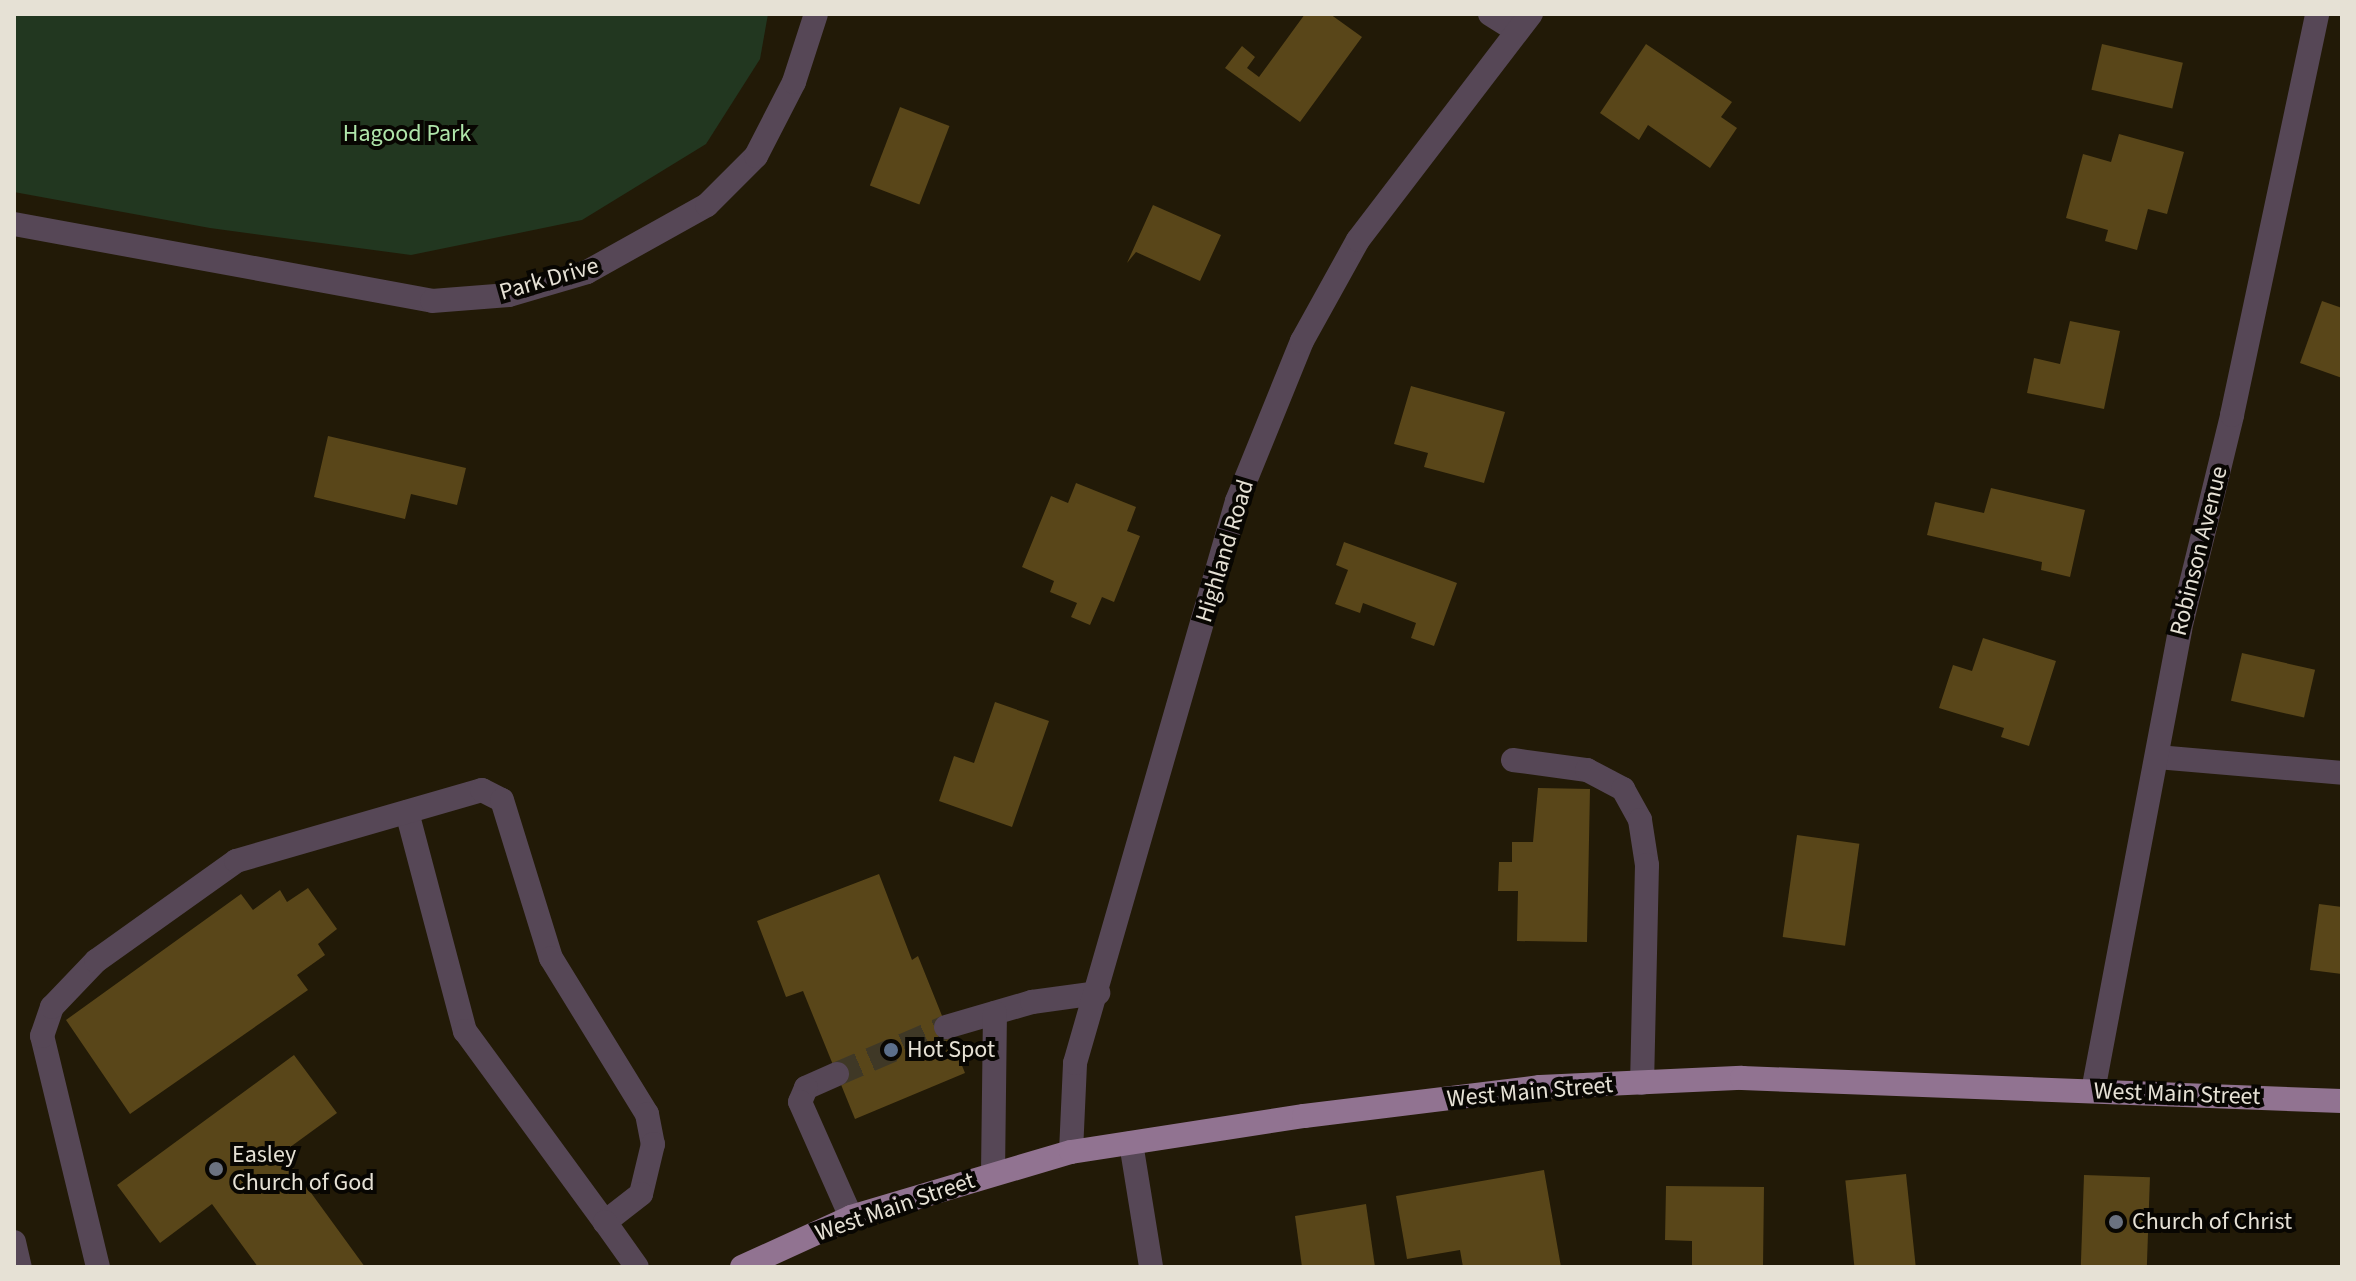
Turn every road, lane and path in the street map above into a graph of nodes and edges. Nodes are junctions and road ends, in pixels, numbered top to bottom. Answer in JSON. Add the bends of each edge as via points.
{"nodes":[{"id":1,"x":816,"y":14,"type":"edge"},
{"id":2,"x":1490,"y":14,"type":"edge"},
{"id":3,"x":2317,"y":14,"type":"edge"},
{"id":4,"x":1524,"y":23,"type":"edge"},
{"id":5,"x":14,"y":224,"type":"edge"},
{"id":6,"x":2157,"y":757,"type":"junction"},
{"id":7,"x":1513,"y":760,"type":"dead end"},
{"id":8,"x":2342,"y":773,"type":"edge"},
{"id":9,"x":407,"y":812,"type":"junction"},
{"id":10,"x":1098,"y":993,"type":"junction"},
{"id":11,"x":995,"y":1013,"type":"junction"},
{"id":12,"x":946,"y":1027,"type":"tunnel mouth"},
{"id":13,"x":837,"y":1074,"type":"tunnel mouth"},
{"id":14,"x":1642,"y":1083,"type":"junction"},
{"id":15,"x":2093,"y":1091,"type":"junction"},
{"id":16,"x":2342,"y":1101,"type":"edge"},
{"id":17,"x":1131,"y":1143,"type":"junction"},
{"id":18,"x":1071,"y":1152,"type":"junction"},
{"id":19,"x":993,"y":1174,"type":"junction"},
{"id":20,"x":851,"y":1217,"type":"junction"},
{"id":21,"x":605,"y":1222,"type":"junction"},
{"id":22,"x":14,"y":1242,"type":"edge"},
{"id":23,"x":20,"y":1267,"type":"edge"},
{"id":24,"x":98,"y":1267,"type":"edge"},
{"id":25,"x":637,"y":1267,"type":"edge"},
{"id":26,"x":742,"y":1267,"type":"edge"},
{"id":27,"x":1151,"y":1267,"type":"edge"}],
"edges":[{"from":1,"to":5,"type":"street","name":"Park Drive","via":[[794,82],[756,156],[707,205],[587,272],[509,295],[432,301]]},
{"from":2,"to":4,"type":"street"},
{"from":3,"to":6,"type":"street","name":"Robinson Avenue","via":[[2232,415],[2180,629]]},
{"from":4,"to":10,"type":"street","name":"Highland Road","via":[[1358,240],[1302,341],[1237,501]]},
{"from":6,"to":8,"type":"street"},
{"from":6,"to":15,"type":"street","name":"Robinson Avenue"},
{"from":7,"to":14,"type":"street","via":[[1587,770],[1623,789],[1640,820],[1647,865]]},
{"from":9,"to":21,"type":"street","via":[[465,1031]]},
{"from":9,"to":21,"type":"street","via":[[482,790],[502,800],[551,958],[647,1114],[653,1144],[641,1194]]},
{"from":9,"to":24,"type":"street","via":[[236,861],[96,961],[52,1007],[42,1036]]},
{"from":10,"to":11,"type":"street"},
{"from":10,"to":18,"type":"street","name":"Highland Road","via":[[1075,1063]]},
{"from":11,"to":12,"type":"street"},
{"from":11,"to":19,"type":"street"},
{"from":13,"to":20,"type":"street","via":[[806,1088],[800,1102]]},
{"from":14,"to":15,"type":"main road","name":"West Main Street","via":[[1742,1078]]},
{"from":14,"to":17,"type":"main road","name":"West Main Street","via":[[1540,1087]]},
{"from":15,"to":16,"type":"main road","name":"West Main Street"},
{"from":17,"to":18,"type":"main road","name":"West Main Street"},
{"from":17,"to":27,"type":"street"},
{"from":18,"to":19,"type":"main road","name":"West Main Street"},
{"from":19,"to":20,"type":"main road","name":"West Main Street"},
{"from":20,"to":26,"type":"main road","name":"West Main Street"},
{"from":21,"to":25,"type":"street"},
{"from":22,"to":23,"type":"street"}]}
